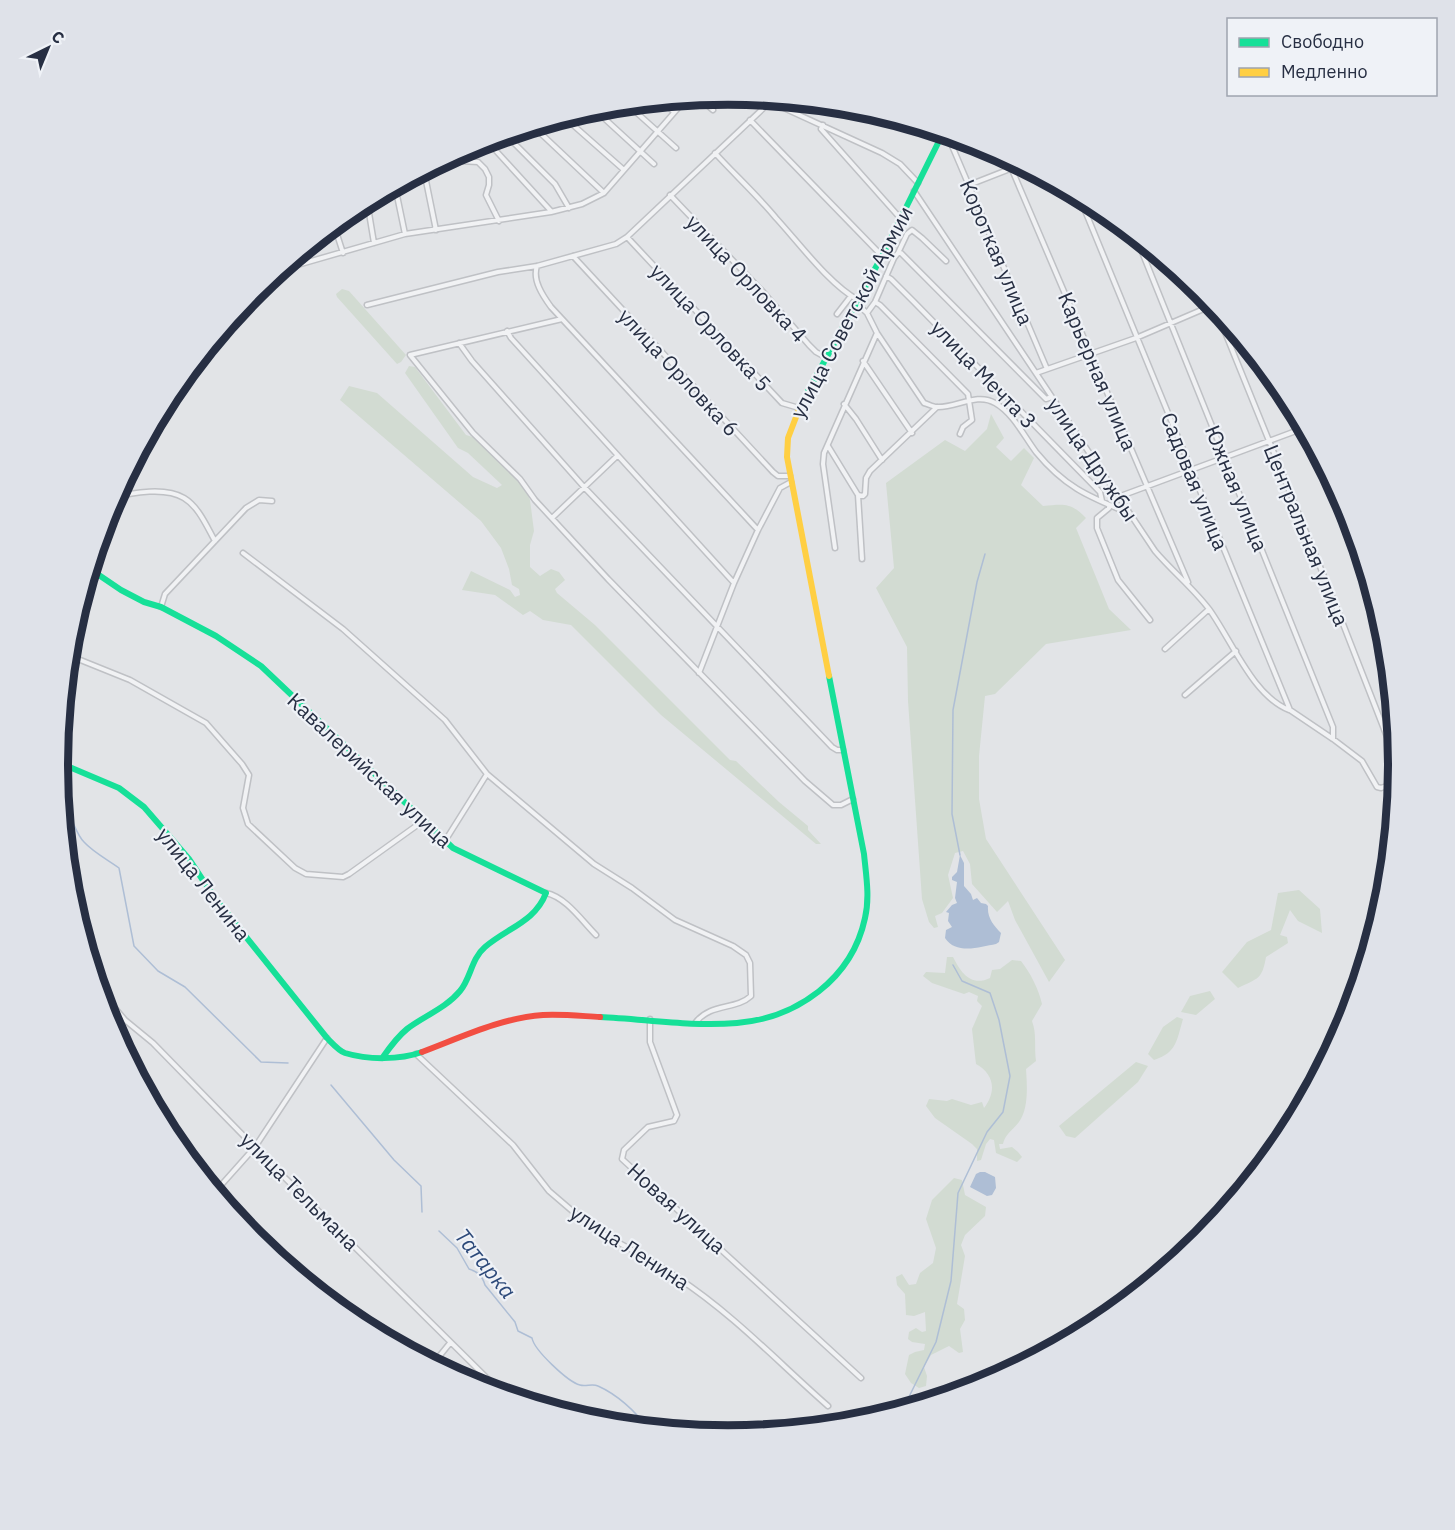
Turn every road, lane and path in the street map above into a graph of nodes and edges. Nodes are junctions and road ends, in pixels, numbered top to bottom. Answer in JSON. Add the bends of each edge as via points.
{"nodes":[{"id":1,"x":707,"y":105,"type":"edge"},
{"id":2,"x":766,"y":106,"type":"edge"},
{"id":3,"x":679,"y":107,"type":"edge"},
{"id":4,"x":782,"y":107,"type":"edge"},
{"id":5,"x":669,"y":108,"type":"edge"},
{"id":6,"x":712,"y":110,"type":"dead end"},
{"id":7,"x":636,"y":112,"type":"edge"},
{"id":8,"x":674,"y":112,"type":"junction"},
{"id":9,"x":603,"y":117,"type":"edge"},
{"id":10,"x":750,"y":120,"type":"junction"},
{"id":11,"x":572,"y":124,"type":"edge"},
{"id":12,"x":823,"y":125,"type":"junction"},
{"id":13,"x":658,"y":131,"type":"junction"},
{"id":14,"x":540,"y":132,"type":"edge"},
{"id":15,"x":941,"y":140,"type":"edge"},
{"id":16,"x":512,"y":141,"type":"edge"},
{"id":17,"x":948,"y":143,"type":"edge"},
{"id":18,"x":493,"y":148,"type":"edge"},
{"id":19,"x":676,"y":148,"type":"dead end"},
{"id":20,"x":641,"y":151,"type":"junction"},
{"id":21,"x":715,"y":153,"type":"junction"},
{"id":22,"x":462,"y":161,"type":"edge"},
{"id":23,"x":654,"y":164,"type":"dead end"},
{"id":24,"x":1009,"y":169,"type":"edge"},
{"id":25,"x":1012,"y":170,"type":"edge"},
{"id":26,"x":625,"y":171,"type":"junction"},
{"id":27,"x":426,"y":179,"type":"edge"},
{"id":28,"x":918,"y":183,"type":"junction"},
{"id":29,"x":969,"y":185,"type":"junction"},
{"id":30,"x":914,"y":191,"type":"junction"},
{"id":31,"x":397,"y":194,"type":"edge"},
{"id":32,"x":604,"y":194,"type":"junction"},
{"id":33,"x":670,"y":195,"type":"junction"},
{"id":34,"x":569,"y":208,"type":"junction"},
{"id":35,"x":1083,"y":209,"type":"edge"},
{"id":36,"x":369,"y":211,"type":"edge"},
{"id":37,"x":551,"y":212,"type":"junction"},
{"id":38,"x":901,"y":219,"type":"junction"},
{"id":39,"x":499,"y":221,"type":"junction"},
{"id":40,"x":436,"y":230,"type":"junction"},
{"id":41,"x":337,"y":233,"type":"edge"},
{"id":42,"x":405,"y":234,"type":"junction"},
{"id":43,"x":627,"y":237,"type":"junction"},
{"id":44,"x":374,"y":243,"type":"junction"},
{"id":45,"x":898,"y":252,"type":"junction"},
{"id":46,"x":1142,"y":252,"type":"edge"},
{"id":47,"x":343,"y":253,"type":"junction"},
{"id":48,"x":573,"y":256,"type":"junction"},
{"id":49,"x":882,"y":256,"type":"junction"},
{"id":50,"x":946,"y":261,"type":"dead end"},
{"id":51,"x":296,"y":265,"type":"edge"},
{"id":52,"x":537,"y":266,"type":"junction"},
{"id":53,"x":886,"y":276,"type":"junction"},
{"id":54,"x":850,"y":296,"type":"junction"},
{"id":55,"x":857,"y":302,"type":"junction"},
{"id":56,"x":875,"y":302,"type":"junction"},
{"id":57,"x":367,"y":305,"type":"dead end"},
{"id":58,"x":1205,"y":309,"type":"edge"},
{"id":59,"x":867,"y":313,"type":"junction"},
{"id":60,"x":837,"y":314,"type":"dead end"},
{"id":61,"x":562,"y":319,"type":"junction"},
{"id":62,"x":1172,"y":324,"type":"junction"},
{"id":63,"x":1224,"y":330,"type":"edge"},
{"id":64,"x":507,"y":331,"type":"junction"},
{"id":65,"x":877,"y":333,"type":"junction"},
{"id":66,"x":1136,"y":338,"type":"junction"},
{"id":67,"x":459,"y":343,"type":"junction"},
{"id":68,"x":1091,"y":355,"type":"junction"},
{"id":69,"x":826,"y":358,"type":"junction"},
{"id":70,"x":863,"y":361,"type":"junction"},
{"id":71,"x":1047,"y":369,"type":"junction"},
{"id":72,"x":1036,"y":373,"type":"junction"},
{"id":73,"x":1052,"y":397,"type":"junction"},
{"id":74,"x":967,"y":400,"type":"junction"},
{"id":75,"x":844,"y":404,"type":"junction"},
{"id":76,"x":937,"y":407,"type":"junction"},
{"id":77,"x":799,"y":408,"type":"junction"},
{"id":78,"x":1297,"y":431,"type":"edge"},
{"id":79,"x":912,"y":433,"type":"junction"},
{"id":80,"x":960,"y":434,"type":"dead end"},
{"id":81,"x":1269,"y":442,"type":"junction"},
{"id":82,"x":827,"y":446,"type":"junction"},
{"id":83,"x":617,"y":456,"type":"junction"},
{"id":84,"x":1224,"y":458,"type":"junction"},
{"id":85,"x":882,"y":460,"type":"junction"},
{"id":86,"x":1190,"y":470,"type":"junction"},
{"id":87,"x":778,"y":476,"type":"junction"},
{"id":88,"x":791,"y":479,"type":"junction"},
{"id":89,"x":1148,"y":486,"type":"junction"},
{"id":90,"x":584,"y":487,"type":"junction"},
{"id":91,"x":780,"y":488,"type":"junction"},
{"id":92,"x":126,"y":495,"type":"edge"},
{"id":93,"x":858,"y":495,"type":"junction"},
{"id":94,"x":1118,"y":497,"type":"junction"},
{"id":95,"x":272,"y":501,"type":"dead end"},
{"id":96,"x":1102,"y":501,"type":"junction"},
{"id":97,"x":1109,"y":505,"type":"junction"},
{"id":98,"x":1128,"y":512,"type":"junction"},
{"id":99,"x":552,"y":518,"type":"junction"},
{"id":100,"x":759,"y":530,"type":"junction"},
{"id":101,"x":215,"y":541,"type":"junction"},
{"id":102,"x":835,"y":548,"type":"dead end"},
{"id":103,"x":243,"y":554,"type":"dead end"},
{"id":104,"x":862,"y":559,"type":"dead end"},
{"id":105,"x":97,"y":573,"type":"edge"},
{"id":106,"x":734,"y":583,"type":"junction"},
{"id":107,"x":1189,"y":585,"type":"junction"},
{"id":108,"x":161,"y":607,"type":"junction"},
{"id":109,"x":1209,"y":609,"type":"junction"},
{"id":110,"x":1150,"y":620,"type":"dead end"},
{"id":111,"x":717,"y":626,"type":"junction"},
{"id":112,"x":1165,"y":649,"type":"dead end"},
{"id":113,"x":1236,"y":651,"type":"junction"},
{"id":114,"x":76,"y":658,"type":"edge"},
{"id":115,"x":699,"y":673,"type":"junction"},
{"id":116,"x":1185,"y":695,"type":"dead end"},
{"id":117,"x":1290,"y":710,"type":"junction"},
{"id":118,"x":1387,"y":735,"type":"edge"},
{"id":119,"x":1333,"y":739,"type":"junction"},
{"id":120,"x":843,"y":750,"type":"junction"},
{"id":121,"x":68,"y":766,"type":"edge"},
{"id":122,"x":487,"y":774,"type":"junction"},
{"id":123,"x":1387,"y":786,"type":"edge"},
{"id":124,"x":853,"y":799,"type":"junction"},
{"id":125,"x":423,"y":821,"type":"junction"},
{"id":126,"x":445,"y":842,"type":"junction"},
{"id":127,"x":546,"y":893,"type":"junction"},
{"id":128,"x":596,"y":935,"type":"dead end"},
{"id":129,"x":114,"y":1007,"type":"edge"},
{"id":130,"x":650,"y":1019,"type":"junction"},
{"id":131,"x":696,"y":1022,"type":"junction"},
{"id":132,"x":327,"y":1038,"type":"junction"},
{"id":133,"x":416,"y":1054,"type":"junction"},
{"id":134,"x":383,"y":1057,"type":"junction"},
{"id":135,"x":255,"y":1147,"type":"junction"},
{"id":136,"x":216,"y":1182,"type":"edge"},
{"id":137,"x":220,"y":1186,"type":"joint"},
{"id":138,"x":450,"y":1343,"type":"junction"},
{"id":139,"x":438,"y":1358,"type":"edge"},
{"id":140,"x":861,"y":1378,"type":"dead end"},
{"id":141,"x":489,"y":1380,"type":"edge"},
{"id":142,"x":828,"y":1407,"type":"dead end"}],
"edges":[{"from":1,"to":6,"type":"street"},
{"from":2,"to":10,"type":"street"},
{"from":3,"to":8,"type":"street"},
{"from":4,"to":12,"type":"street"},
{"from":5,"to":8,"type":"street"},
{"from":7,"to":13,"type":"street"},
{"from":8,"to":13,"type":"street"},
{"from":9,"to":20,"type":"street"},
{"from":10,"to":21,"type":"street"},
{"from":10,"to":49,"type":"street"},
{"from":11,"to":26,"type":"street"},
{"from":12,"to":28,"type":"street","via":[[882,153],[900,164]]},
{"from":12,"to":38,"type":"street","via":[[821,129]]},
{"from":13,"to":19,"type":"street"},
{"from":13,"to":20,"type":"street"},
{"from":14,"to":32,"type":"street"},
{"from":15,"to":28,"type":"street","name":"улица Советской Армии"},
{"from":16,"to":34,"type":"street","via":[[555,184]]},
{"from":17,"to":29,"type":"street","name":"Короткая улица"},
{"from":18,"to":37,"type":"street"},
{"from":20,"to":23,"type":"street"},
{"from":20,"to":26,"type":"street"},
{"from":21,"to":33,"type":"street"},
{"from":21,"to":54,"type":"street"},
{"from":22,"to":39,"type":"street","via":[[478,162],[485,169],[490,182],[486,195]]},
{"from":24,"to":29,"type":"street"},
{"from":25,"to":68,"type":"street","name":"Карьерная улица"},
{"from":26,"to":32,"type":"street"},
{"from":27,"to":40,"type":"street"},
{"from":28,"to":30,"type":"street","name":"улица Советской Армии"},
{"from":29,"to":71,"type":"street","name":"Короткая улица"},
{"from":30,"to":38,"type":"street","name":"улица Советской Армии"},
{"from":30,"to":72,"type":"street","name":"улица Дружбы"},
{"from":31,"to":42,"type":"street"},
{"from":32,"to":34,"type":"street"},
{"from":33,"to":43,"type":"street"},
{"from":33,"to":69,"type":"street","name":"улица Орловка 4","via":[[816,352]]},
{"from":34,"to":37,"type":"street"},
{"from":35,"to":66,"type":"street","name":"Садовая улица"},
{"from":36,"to":44,"type":"street"},
{"from":37,"to":39,"type":"street"},
{"from":38,"to":49,"type":"street","name":"улица Советской Армии"},
{"from":39,"to":40,"type":"street"},
{"from":40,"to":42,"type":"street"},
{"from":41,"to":47,"type":"street"},
{"from":42,"to":44,"type":"street"},
{"from":43,"to":48,"type":"street","via":[[608,248]]},
{"from":43,"to":77,"type":"street","name":"улица Орловка 5","via":[[783,403]]},
{"from":44,"to":47,"type":"street"},
{"from":45,"to":50,"type":"street","via":[[912,230]]},
{"from":45,"to":53,"type":"street"},
{"from":45,"to":73,"type":"street","via":[[1042,396]]},
{"from":46,"to":62,"type":"street","name":"Южная улица"},
{"from":47,"to":51,"type":"street"},
{"from":48,"to":52,"type":"street"},
{"from":48,"to":87,"type":"street","name":"улица Орловка 6"},
{"from":49,"to":55,"type":"street","name":"улица Советской Армии"},
{"from":52,"to":57,"type":"street"},
{"from":52,"to":61,"type":"street","via":[[542,295]]},
{"from":53,"to":56,"type":"street"},
{"from":53,"to":96,"type":"street","name":"улица Мечта 3","via":[[1100,492]]},
{"from":54,"to":55,"type":"street"},
{"from":54,"to":60,"type":"street"},
{"from":55,"to":59,"type":"street"},
{"from":55,"to":69,"type":"street","name":"улица Советской Армии"},
{"from":56,"to":59,"type":"street"},
{"from":56,"to":74,"type":"street","via":[[968,394]]},
{"from":58,"to":62,"type":"street"},
{"from":59,"to":65,"type":"street"},
{"from":61,"to":64,"type":"street"},
{"from":61,"to":100,"type":"street"},
{"from":62,"to":66,"type":"street"},
{"from":62,"to":84,"type":"street","name":"Южная улица"},
{"from":63,"to":81,"type":"street","name":"Центральная улица"},
{"from":64,"to":67,"type":"street"},
{"from":64,"to":83,"type":"street"},
{"from":65,"to":70,"type":"street"},
{"from":65,"to":76,"type":"street","via":[[924,403]]},
{"from":66,"to":68,"type":"street"},
{"from":66,"to":86,"type":"street","name":"Садовая улица"},
{"from":67,"to":90,"type":"street"},
{"from":67,"to":99,"type":"street","via":[[410,355],[473,433],[520,479]]},
{"from":68,"to":71,"type":"street"},
{"from":68,"to":89,"type":"street","name":"Карьерная улица"},
{"from":69,"to":77,"type":"street","name":"улица Советской Армии"},
{"from":70,"to":75,"type":"street"},
{"from":70,"to":79,"type":"street"},
{"from":71,"to":72,"type":"street"},
{"from":72,"to":73,"type":"street","name":"улица Дружбы"},
{"from":73,"to":94,"type":"street","name":"улица Дружбы"},
{"from":74,"to":76,"type":"street"},
{"from":74,"to":80,"type":"street","via":[[972,420]]},
{"from":74,"to":96,"type":"street","via":[[993,401],[1004,409],[1055,473],[1077,490]]},
{"from":75,"to":82,"type":"street"},
{"from":75,"to":85,"type":"street"},
{"from":76,"to":79,"type":"street"},
{"from":77,"to":88,"type":"street","name":"улица Советской Армии","via":[[788,438]]},
{"from":78,"to":81,"type":"street"},
{"from":79,"to":85,"type":"street"},
{"from":81,"to":84,"type":"street"},
{"from":81,"to":118,"type":"street","name":"Центральная улица"},
{"from":82,"to":93,"type":"street"},
{"from":82,"to":102,"type":"street","via":[[823,464]]},
{"from":83,"to":90,"type":"street"},
{"from":83,"to":106,"type":"street"},
{"from":84,"to":86,"type":"street"},
{"from":84,"to":119,"type":"street","name":"Южная улица","via":[[1334,727]]},
{"from":85,"to":93,"type":"street","via":[[867,474],[865,494]]},
{"from":86,"to":89,"type":"street"},
{"from":86,"to":117,"type":"street","name":"Садовая улица"},
{"from":87,"to":88,"type":"street"},
{"from":87,"to":91,"type":"street"},
{"from":88,"to":91,"type":"street"},
{"from":88,"to":120,"type":"street","name":"улица Советской Армии"},
{"from":89,"to":94,"type":"street"},
{"from":89,"to":107,"type":"street","name":"Карьерная улица"},
{"from":90,"to":99,"type":"street"},
{"from":90,"to":111,"type":"street"},
{"from":91,"to":100,"type":"street"},
{"from":92,"to":101,"type":"street","via":[[139,491],[184,498]]},
{"from":93,"to":104,"type":"street"},
{"from":94,"to":98,"type":"street","name":"улица Дружбы"},
{"from":95,"to":101,"type":"street","via":[[259,500],[246,508]]},
{"from":96,"to":97,"type":"street"},
{"from":97,"to":98,"type":"street"},
{"from":97,"to":110,"type":"street","via":[[1097,518],[1097,528],[1118,580]]},
{"from":98,"to":107,"type":"street","name":"улица Дружбы","via":[[1155,551]]},
{"from":99,"to":115,"type":"street"},
{"from":100,"to":106,"type":"street"},
{"from":101,"to":108,"type":"street","via":[[165,594]]},
{"from":103,"to":122,"type":"street","via":[[343,630],[446,720]]},
{"from":105,"to":108,"type":"street","name":"Кавалерийская улица","via":[[144,602]]},
{"from":106,"to":111,"type":"street"},
{"from":107,"to":109,"type":"street","name":"улица Дружбы"},
{"from":108,"to":125,"type":"street","name":"Кавалерийская улица","via":[[232,645],[261,666]]},
{"from":109,"to":112,"type":"street"},
{"from":109,"to":113,"type":"street","name":"улица Дружбы"},
{"from":111,"to":115,"type":"street"},
{"from":111,"to":120,"type":"street","via":[[832,747]]},
{"from":113,"to":116,"type":"street"},
{"from":113,"to":117,"type":"street","name":"улица Дружбы","via":[[1262,692]]},
{"from":114,"to":125,"type":"street","via":[[130,680],[206,723],[249,775],[243,808],[248,824],[300,871],[314,876],[343,876]]},
{"from":115,"to":124,"type":"street","via":[[828,802],[841,805]]},
{"from":117,"to":119,"type":"street"},
{"from":119,"to":123,"type":"street","via":[[1362,761],[1377,787]]},
{"from":120,"to":124,"type":"street","name":"улица Советской Армии"},
{"from":121,"to":132,"type":"street","name":"улица Ленина","via":[[119,788],[144,807]]},
{"from":122,"to":126,"type":"street"},
{"from":122,"to":131,"type":"street","via":[[594,864],[675,920],[733,946],[748,958],[751,996],[712,1009]]},
{"from":124,"to":131,"type":"street","name":"улица Советской Армии","via":[[867,889],[865,917],[856,948],[845,965],[816,995],[779,1014],[751,1021]]},
{"from":125,"to":126,"type":"street","name":"Кавалерийская улица"},
{"from":126,"to":127,"type":"street","name":"Кавалерийская улица"},
{"from":127,"to":128,"type":"street","via":[[568,906]]},
{"from":127,"to":134,"type":"street","via":[[525,921],[480,952],[455,995],[401,1034]]},
{"from":129,"to":135,"type":"street","name":"улица Тельмана"},
{"from":130,"to":131,"type":"street","name":"улица Ленина"},
{"from":130,"to":133,"type":"street","name":"улица Ленина","via":[[527,1017],[477,1030]]},
{"from":130,"to":140,"type":"street","name":"Новая улица","via":[[650,1042],[677,1115],[674,1121],[648,1127],[624,1150],[622,1159]]},
{"from":132,"to":134,"type":"street","name":"улица Ленина","via":[[342,1053]]},
{"from":132,"to":135,"type":"street"},
{"from":133,"to":134,"type":"street","name":"улица Ленина"},
{"from":133,"to":142,"type":"street","name":"улица Ленина","via":[[513,1145],[549,1191],[578,1216],[700,1293]]},
{"from":135,"to":137,"type":"street"},
{"from":135,"to":138,"type":"street","name":"улица Тельмана"},
{"from":136,"to":137,"type":"street"},
{"from":138,"to":139,"type":"street"},
{"from":138,"to":141,"type":"street","name":"улица Тельмана"}]}
